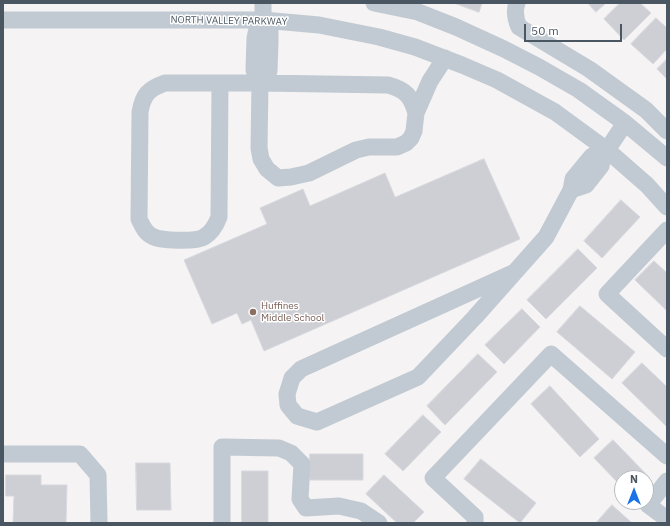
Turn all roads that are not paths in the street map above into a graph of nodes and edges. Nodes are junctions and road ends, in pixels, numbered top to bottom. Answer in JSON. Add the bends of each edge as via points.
{"nodes":[{"id":1,"x":263,"y":3,"type":"edge"},
{"id":2,"x":374,"y":3,"type":"edge"},
{"id":3,"x":517,"y":3,"type":"edge"},
{"id":4,"x":420,"y":8,"type":"edge"},
{"id":5,"x":3,"y":20,"type":"edge"},
{"id":6,"x":263,"y":20,"type":"junction"},
{"id":7,"x":445,"y":58,"type":"junction"},
{"id":8,"x":220,"y":83,"type":"junction"},
{"id":9,"x":260,"y":83,"type":"junction"},
{"id":10,"x":416,"y":113,"type":"junction"},
{"id":11,"x":625,"y":123,"type":"junction"},
{"id":12,"x":667,"y":131,"type":"edge"},
{"id":13,"x":605,"y":153,"type":"junction"},
{"id":14,"x":667,"y":158,"type":"edge"},
{"id":15,"x":667,"y":207,"type":"edge"},
{"id":16,"x":667,"y":230,"type":"edge"},
{"id":17,"x":515,"y":272,"type":"junction"},
{"id":18,"x":667,"y":349,"type":"edge"},
{"id":19,"x":3,"y":454,"type":"edge"},
{"id":20,"x":667,"y":456,"type":"edge"},
{"id":21,"x":667,"y":481,"type":"edge"},
{"id":22,"x":667,"y":520,"type":"edge"},
{"id":23,"x":99,"y":523,"type":"edge"},
{"id":24,"x":222,"y":523,"type":"edge"},
{"id":25,"x":379,"y":523,"type":"edge"},
{"id":26,"x":475,"y":523,"type":"edge"}],
"edges":[{"from":1,"to":6,"type":"street"},
{"from":2,"to":4,"type":"street"},
{"from":3,"to":12,"type":"street","via":[[515,18],[519,26],[588,69],[646,110]]},
{"from":4,"to":11,"type":"street","via":[[539,67],[579,90]]},
{"from":5,"to":6,"type":"street","name":"NORTH VALLEY PARKWAY"},
{"from":6,"to":7,"type":"street","name":"NORTH VALLEY PARKWAY","via":[[319,25],[379,36]]},
{"from":6,"to":9,"type":"street","via":[[255,38],[254,70]]},
{"from":7,"to":10,"type":"street","via":[[430,81]]},
{"from":7,"to":13,"type":"street","name":"NORTH VALLEY PARKWAY","via":[[497,80],[555,112]]},
{"from":8,"to":8,"type":"street","via":[[165,83],[148,92],[141,104],[139,219],[151,236],[163,240],[203,238],[216,225],[219,217]]},
{"from":8,"to":9,"type":"street"},
{"from":9,"to":10,"type":"street","via":[[388,85],[406,93]]},
{"from":9,"to":10,"type":"street","via":[[261,159],[267,169],[278,178],[309,173],[356,150],[369,147],[397,147],[406,143],[414,131]]},
{"from":11,"to":13,"type":"street"},
{"from":11,"to":14,"type":"street"},
{"from":13,"to":15,"type":"street","name":"NORTH VALLEY PARKWAY","via":[[647,185]]},
{"from":13,"to":17,"type":"street","via":[[601,166],[586,185],[571,190],[546,237]]},
{"from":16,"to":18,"type":"street","via":[[607,294]]},
{"from":17,"to":17,"type":"street","via":[[418,377],[317,422],[297,416],[288,406],[287,394],[292,378],[301,369]]},
{"from":19,"to":23,"type":"street","via":[[80,454],[98,475]]},
{"from":20,"to":26,"type":"street","via":[[551,354],[433,478],[475,517]]},
{"from":21,"to":22,"type":"street","via":[[648,505]]},
{"from":24,"to":25,"type":"street","via":[[222,447],[279,448],[291,452],[302,464],[300,499],[306,508],[339,506],[361,511]]}]}
